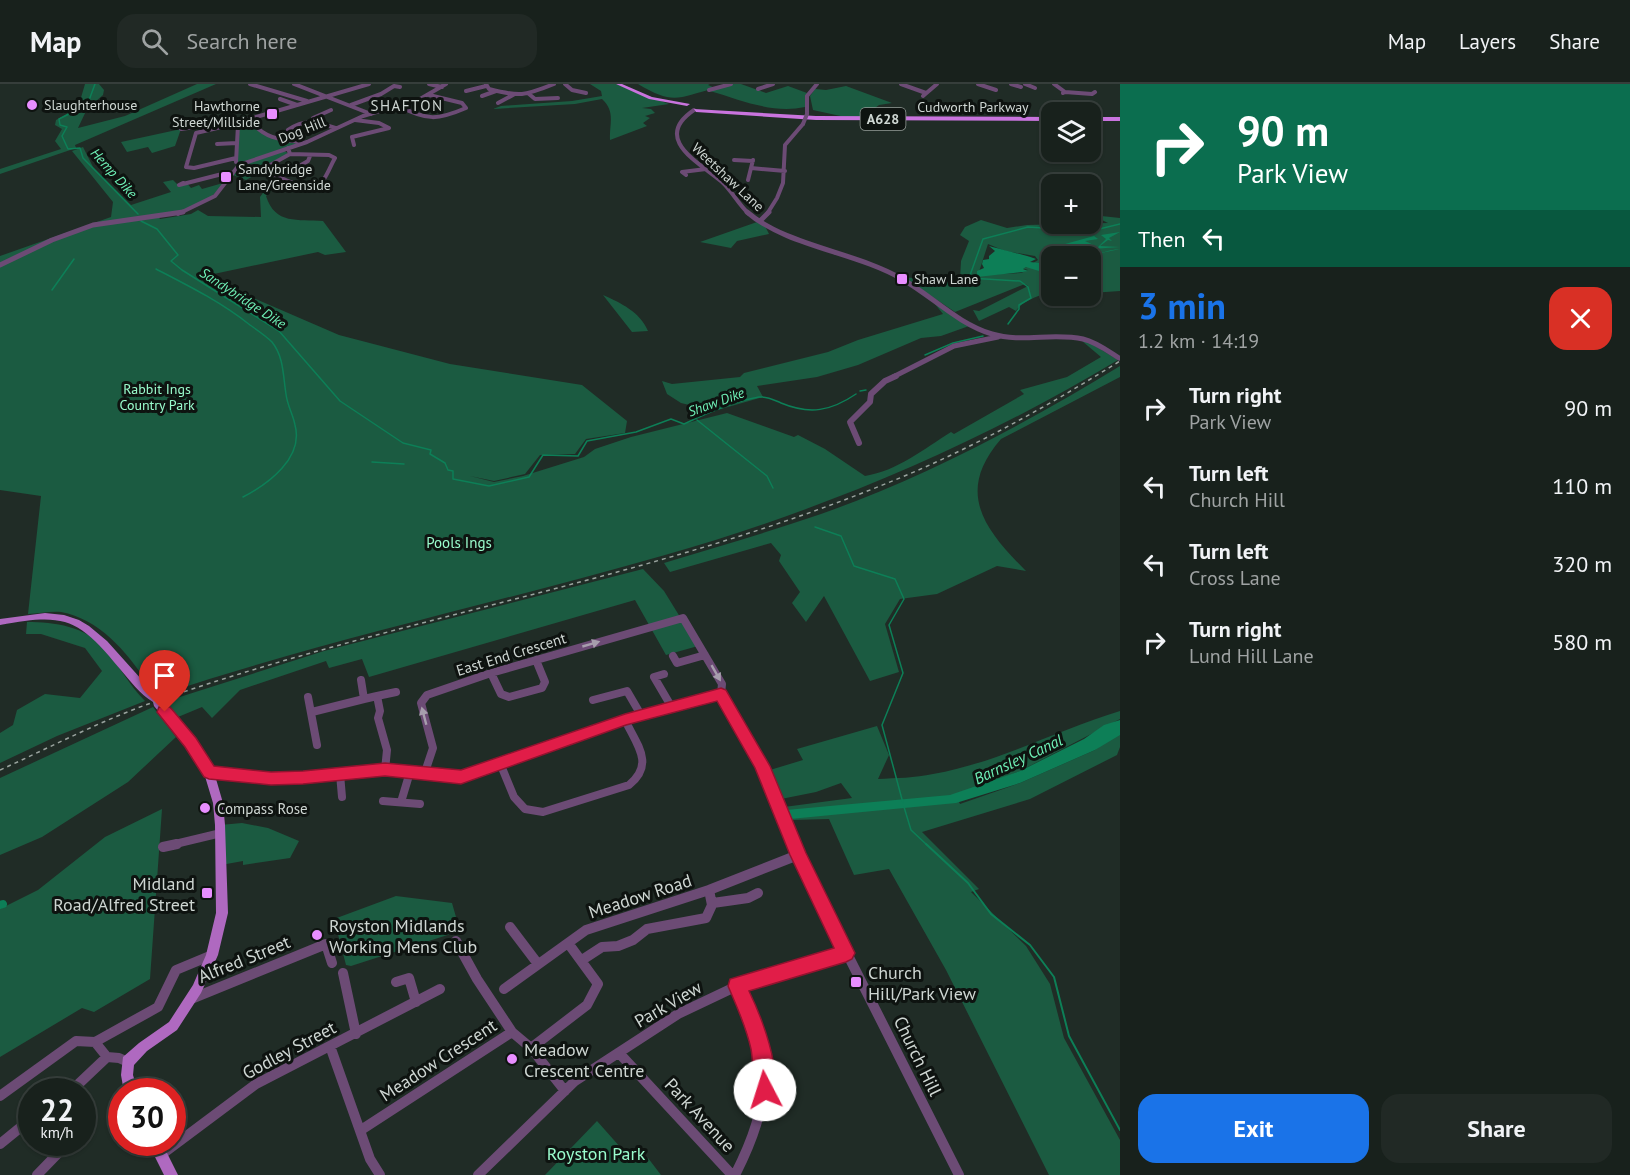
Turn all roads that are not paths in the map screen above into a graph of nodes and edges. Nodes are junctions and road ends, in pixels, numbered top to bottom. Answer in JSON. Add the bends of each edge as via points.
{"nodes":[{"id":1,"x":250,"y":84,"type":"edge"},
{"id":2,"x":294,"y":84,"type":"edge"},
{"id":3,"x":369,"y":84,"type":"edge"},
{"id":4,"x":429,"y":84,"type":"edge"},
{"id":5,"x":554,"y":84,"type":"edge"},
{"id":6,"x":565,"y":84,"type":"edge"},
{"id":7,"x":618,"y":84,"type":"edge"},
{"id":8,"x":729,"y":84,"type":"edge"},
{"id":9,"x":773,"y":84,"type":"edge"},
{"id":10,"x":818,"y":84,"type":"edge"},
{"id":11,"x":900,"y":84,"type":"edge"},
{"id":12,"x":930,"y":84,"type":"edge"},
{"id":13,"x":978,"y":84,"type":"edge"},
{"id":14,"x":1011,"y":84,"type":"edge"},
{"id":15,"x":1025,"y":84,"type":"edge"},
{"id":16,"x":1058,"y":84,"type":"edge"},
{"id":17,"x":444,"y":85,"type":"edge"},
{"id":18,"x":486,"y":85,"type":"edge"},
{"id":19,"x":533,"y":85,"type":"edge"},
{"id":20,"x":937,"y":85,"type":"edge"},
{"id":21,"x":342,"y":86,"type":"dead end"},
{"id":22,"x":400,"y":87,"type":"dead end"},
{"id":23,"x":1021,"y":87,"type":"dead end"},
{"id":24,"x":541,"y":88,"type":"junction"},
{"id":25,"x":1035,"y":88,"type":"dead end"},
{"id":26,"x":758,"y":89,"type":"dead end"},
{"id":27,"x":348,"y":90,"type":"junction"},
{"id":28,"x":709,"y":90,"type":"dead end"},
{"id":29,"x":996,"y":90,"type":"dead end"},
{"id":30,"x":466,"y":91,"type":"dead end"},
{"id":31,"x":496,"y":91,"type":"junction"},
{"id":32,"x":1095,"y":92,"type":"dead end"},
{"id":33,"x":587,"y":93,"type":"dead end"},
{"id":34,"x":529,"y":94,"type":"junction"},
{"id":35,"x":325,"y":95,"type":"junction"},
{"id":36,"x":429,"y":95,"type":"junction"},
{"id":37,"x":513,"y":95,"type":"junction"},
{"id":38,"x":482,"y":96,"type":"dead end"},
{"id":39,"x":558,"y":98,"type":"dead end"},
{"id":40,"x":535,"y":99,"type":"junction"},
{"id":41,"x":307,"y":101,"type":"junction"},
{"id":42,"x":280,"y":102,"type":"dead end"},
{"id":43,"x":498,"y":103,"type":"dead end"},
{"id":44,"x":532,"y":103,"type":"dead end"},
{"id":45,"x":297,"y":105,"type":"junction"},
{"id":46,"x":351,"y":105,"type":"junction"},
{"id":47,"x":399,"y":106,"type":"junction"},
{"id":48,"x":695,"y":108,"type":"junction"},
{"id":49,"x":685,"y":109,"type":"junction"},
{"id":50,"x":331,"y":110,"type":"dead end"},
{"id":51,"x":371,"y":114,"type":"junction"},
{"id":52,"x":247,"y":119,"type":"junction"},
{"id":53,"x":1041,"y":119,"type":"edge"},
{"id":54,"x":1101,"y":119,"type":"edge"},
{"id":55,"x":1120,"y":119,"type":"edge"},
{"id":56,"x":355,"y":120,"type":"junction"},
{"id":57,"x":313,"y":121,"type":"junction"},
{"id":58,"x":238,"y":124,"type":"junction"},
{"id":59,"x":336,"y":128,"type":"junction"},
{"id":60,"x":181,"y":129,"type":"dead end"},
{"id":61,"x":288,"y":130,"type":"dead end"},
{"id":62,"x":309,"y":135,"type":"dead end"},
{"id":63,"x":295,"y":141,"type":"junction"},
{"id":64,"x":352,"y":141,"type":"dead end"},
{"id":65,"x":237,"y":142,"type":"junction"},
{"id":66,"x":307,"y":142,"type":"junction"},
{"id":67,"x":217,"y":144,"type":"dead end"},
{"id":68,"x":288,"y":148,"type":"junction"},
{"id":69,"x":290,"y":154,"type":"junction"},
{"id":70,"x":310,"y":156,"type":"junction"},
{"id":71,"x":236,"y":158,"type":"junction"},
{"id":72,"x":734,"y":160,"type":"dead end"},
{"id":73,"x":239,"y":165,"type":"junction"},
{"id":74,"x":751,"y":168,"type":"junction"},
{"id":75,"x":706,"y":169,"type":"junction"},
{"id":76,"x":785,"y":171,"type":"junction"},
{"id":77,"x":230,"y":172,"type":"junction"},
{"id":78,"x":686,"y":175,"type":"dead end"},
{"id":79,"x":282,"y":176,"type":"junction"},
{"id":80,"x":748,"y":180,"type":"dead end"},
{"id":81,"x":186,"y":183,"type":"dead end"},
{"id":82,"x":760,"y":221,"type":"junction"},
{"id":83,"x":0,"y":266,"type":"edge"},
{"id":84,"x":998,"y":336,"type":"junction"},
{"id":85,"x":1119,"y":358,"type":"edge"},
{"id":86,"x":859,"y":443,"type":"dead end"},
{"id":87,"x":683,"y":618,"type":"joint"},
{"id":88,"x":0,"y":622,"type":"edge"},
{"id":89,"x":705,"y":655,"type":"junction"},
{"id":90,"x":673,"y":656,"type":"dead end"},
{"id":91,"x":536,"y":660,"type":"junction"},
{"id":92,"x":491,"y":673,"type":"junction"},
{"id":93,"x":664,"y":674,"type":"dead end"},
{"id":94,"x":361,"y":680,"type":"dead end"},
{"id":95,"x":396,"y":692,"type":"dead end"},
{"id":96,"x":721,"y":694,"type":"junction"},
{"id":97,"x":377,"y":696,"type":"junction"},
{"id":98,"x":308,"y":697,"type":"dead end"},
{"id":99,"x":364,"y":699,"type":"junction"},
{"id":100,"x":593,"y":700,"type":"dead end"},
{"id":101,"x":671,"y":706,"type":"junction"},
{"id":102,"x":312,"y":712,"type":"junction"},
{"id":103,"x":641,"y":715,"type":"junction"},
{"id":104,"x":625,"y":720,"type":"junction"},
{"id":105,"x":316,"y":745,"type":"dead end"},
{"id":106,"x":500,"y":763,"type":"junction"},
{"id":107,"x":385,"y":770,"type":"junction"},
{"id":108,"x":209,"y":772,"type":"junction"},
{"id":109,"x":410,"y":772,"type":"junction"},
{"id":110,"x":425,"y":772,"type":"junction"},
{"id":111,"x":340,"y":774,"type":"junction"},
{"id":112,"x":342,"y":797,"type":"dead end"},
{"id":113,"x":383,"y":801,"type":"dead end"},
{"id":114,"x":401,"y":802,"type":"junction"},
{"id":115,"x":420,"y":804,"type":"dead end"},
{"id":116,"x":221,"y":834,"type":"junction"},
{"id":117,"x":163,"y":847,"type":"dead end"},
{"id":118,"x":798,"y":855,"type":"junction"},
{"id":119,"x":709,"y":890,"type":"junction"},
{"id":120,"x":758,"y":893,"type":"dead end"},
{"id":121,"x":713,"y":903,"type":"junction"},
{"id":122,"x":510,"y":927,"type":"dead end"},
{"id":123,"x":456,"y":941,"type":"dead end"},
{"id":124,"x":568,"y":943,"type":"junction"},
{"id":125,"x":846,"y":953,"type":"junction"},
{"id":126,"x":212,"y":955,"type":"junction"},
{"id":127,"x":582,"y":960,"type":"junction"},
{"id":128,"x":332,"y":963,"type":"dead end"},
{"id":129,"x":538,"y":964,"type":"junction"},
{"id":130,"x":343,"y":973,"type":"dead end"},
{"id":131,"x":396,"y":982,"type":"dead end"},
{"id":132,"x":737,"y":986,"type":"junction"},
{"id":133,"x":440,"y":989,"type":"dead end"},
{"id":134,"x":504,"y":989,"type":"dead end"},
{"id":135,"x":191,"y":999,"type":"junction"},
{"id":136,"x":416,"y":1002,"type":"junction"},
{"id":137,"x":512,"y":1032,"type":"junction"},
{"id":138,"x":356,"y":1034,"type":"junction"},
{"id":139,"x":95,"y":1042,"type":"junction"},
{"id":140,"x":330,"y":1046,"type":"junction"},
{"id":141,"x":531,"y":1048,"type":"junction"},
{"id":142,"x":619,"y":1053,"type":"junction"},
{"id":143,"x":107,"y":1057,"type":"junction"},
{"id":144,"x":128,"y":1062,"type":"junction"},
{"id":145,"x":87,"y":1078,"type":"edge"},
{"id":146,"x":128,"y":1078,"type":"edge"},
{"id":147,"x":565,"y":1091,"type":"junction"},
{"id":148,"x":0,"y":1096,"type":"edge"},
{"id":149,"x":18,"y":1129,"type":"edge"},
{"id":150,"x":186,"y":1130,"type":"edge"},
{"id":151,"x":361,"y":1130,"type":"junction"},
{"id":152,"x":0,"y":1144,"type":"edge"},
{"id":153,"x":55,"y":1156,"type":"edge"},
{"id":154,"x":162,"y":1156,"type":"edge"},
{"id":155,"x":37,"y":1175,"type":"edge"},
{"id":156,"x":171,"y":1175,"type":"edge"},
{"id":157,"x":380,"y":1175,"type":"edge"},
{"id":158,"x":478,"y":1175,"type":"edge"},
{"id":159,"x":733,"y":1175,"type":"edge"},
{"id":160,"x":959,"y":1175,"type":"edge"}],
"edges":[{"from":1,"to":41,"type":"street"},
{"from":2,"to":35,"type":"street"},
{"from":3,"to":27,"type":"street"},
{"from":4,"to":17,"type":"street"},
{"from":5,"to":24,"type":"street"},
{"from":6,"to":33,"type":"street"},
{"from":7,"to":49,"type":"highway","name":"Cudworth Parkway","number":"A628"},
{"from":8,"to":28,"type":"street"},
{"from":9,"to":26,"type":"street"},
{"from":10,"to":76,"type":"street","bridge":true,"via":[[807,96],[803,124],[785,145]]},
{"from":11,"to":20,"type":"street","via":[[925,95]]},
{"from":12,"to":20,"type":"street"},
{"from":13,"to":29,"type":"street"},
{"from":14,"to":23,"type":"street"},
{"from":15,"to":25,"type":"street"},
{"from":16,"to":32,"type":"street","via":[[1063,92]]},
{"from":17,"to":36,"type":"street","name":"Dog Hill"},
{"from":18,"to":30,"type":"street"},
{"from":18,"to":31,"type":"street"},
{"from":19,"to":24,"type":"street"},
{"from":21,"to":27,"type":"street"},
{"from":22,"to":46,"type":"street","via":[[394,86]]},
{"from":24,"to":34,"type":"street"},
{"from":27,"to":35,"type":"street"},
{"from":31,"to":37,"type":"street"},
{"from":31,"to":38,"type":"street"},
{"from":34,"to":37,"type":"street"},
{"from":34,"to":40,"type":"street"},
{"from":35,"to":41,"type":"street"},
{"from":35,"to":46,"type":"street"},
{"from":36,"to":47,"type":"street","name":"Dog Hill"},
{"from":36,"to":47,"type":"street","via":[[462,103],[466,108],[426,119]]},
{"from":37,"to":43,"type":"street"},
{"from":39,"to":40,"type":"street"},
{"from":40,"to":44,"type":"street"},
{"from":41,"to":45,"type":"street"},
{"from":42,"to":45,"type":"street"},
{"from":45,"to":52,"type":"street"},
{"from":46,"to":51,"type":"street"},
{"from":47,"to":51,"type":"street","name":"Dog Hill"},
{"from":48,"to":49,"type":"highway","name":"Cudworth Parkway","number":"A628"},
{"from":48,"to":49,"type":"street"},
{"from":48,"to":53,"type":"highway","name":"Cudworth Parkway","number":"A628","via":[[816,118]]},
{"from":49,"to":75,"type":"street","name":"Weetshaw Lane","via":[[677,132],[679,144]]},
{"from":50,"to":57,"type":"street"},
{"from":51,"to":56,"type":"street","name":"Dog Hill"},
{"from":52,"to":58,"type":"street"},
{"from":52,"to":60,"type":"street"},
{"from":52,"to":63,"type":"street","via":[[267,138]]},
{"from":54,"to":55,"type":"highway"},
{"from":56,"to":59,"type":"street","name":"Dog Hill"},
{"from":56,"to":64,"type":"street","via":[[390,128]]},
{"from":57,"to":59,"type":"street"},
{"from":57,"to":61,"type":"street","via":[[299,122]]},
{"from":58,"to":65,"type":"street"},
{"from":58,"to":71,"type":"street","via":[[196,133],[186,167]]},
{"from":59,"to":66,"type":"street","name":"Dog Hill"},
{"from":62,"to":63,"type":"street"},
{"from":63,"to":66,"type":"street"},
{"from":65,"to":67,"type":"street"},
{"from":65,"to":71,"type":"street"},
{"from":66,"to":68,"type":"street","name":"Dog Hill"},
{"from":68,"to":69,"type":"street"},
{"from":68,"to":73,"type":"street","name":"Dog Hill"},
{"from":69,"to":70,"type":"street"},
{"from":69,"to":79,"type":"street","via":[[263,168]]},
{"from":70,"to":79,"type":"street"},
{"from":70,"to":79,"type":"street","via":[[335,158],[323,182],[304,186]]},
{"from":71,"to":73,"type":"street"},
{"from":72,"to":74,"type":"street","via":[[753,160]]},
{"from":73,"to":77,"type":"street","name":"Dog Hill"},
{"from":74,"to":76,"type":"street"},
{"from":74,"to":80,"type":"street"},
{"from":75,"to":78,"type":"street","via":[[682,172]]},
{"from":75,"to":82,"type":"street","name":"Weetshaw Lane"},
{"from":76,"to":82,"type":"street","via":[[779,195]]},
{"from":77,"to":81,"type":"street"},
{"from":77,"to":83,"type":"street","via":[[216,195],[189,211],[96,225]]},
{"from":82,"to":84,"type":"street","via":[[881,267],[965,322]]},
{"from":84,"to":85,"type":"street","via":[[1076,337]]},
{"from":84,"to":86,"type":"street","via":[[954,346],[885,381],[850,422]]},
{"from":87,"to":89,"type":"street","name":"Church Hill"},
{"from":91,"to":87,"type":"street","name":"East End Crescent","one_way":true},
{"from":88,"to":108,"type":"main road","via":[[52,616],[85,627],[109,647],[191,742]]},
{"from":89,"to":90,"type":"street","via":[[677,663]]},
{"from":89,"to":96,"type":"street","name":"Church Hill","one_way":true,"via":[[722,684]]},
{"from":91,"to":92,"type":"street","name":"East End Crescent"},
{"from":91,"to":92,"type":"street","via":[[545,682],[542,688],[509,698],[501,694]]},
{"from":110,"to":92,"type":"street","name":"East End Crescent","one_way":true,"via":[[433,748],[421,703],[427,695]]},
{"from":93,"to":101,"type":"street","via":[[654,677]]},
{"from":94,"to":99,"type":"street"},
{"from":95,"to":97,"type":"street"},
{"from":96,"to":101,"type":"street"},
{"from":96,"to":118,"type":"street","name":"Church Hill","via":[[762,766]]},
{"from":97,"to":99,"type":"street"},
{"from":97,"to":107,"type":"street","via":[[378,718],[387,750]]},
{"from":98,"to":102,"type":"street"},
{"from":99,"to":102,"type":"street"},
{"from":100,"to":103,"type":"street","via":[[627,691]]},
{"from":101,"to":103,"type":"street"},
{"from":102,"to":105,"type":"street"},
{"from":103,"to":104,"type":"street"},
{"from":104,"to":106,"type":"street"},
{"from":104,"to":106,"type":"street","via":[[644,758],[640,776],[628,785],[543,812],[525,809],[514,796]]},
{"from":106,"to":110,"type":"street","via":[[461,777]]},
{"from":107,"to":109,"type":"street"},
{"from":107,"to":111,"type":"street"},
{"from":108,"to":111,"type":"street","via":[[271,778]]},
{"from":108,"to":116,"type":"main road"},
{"from":109,"to":110,"type":"street"},
{"from":109,"to":114,"type":"street"},
{"from":111,"to":112,"type":"street"},
{"from":113,"to":114,"type":"street"},
{"from":114,"to":115,"type":"street"},
{"from":116,"to":117,"type":"street"},
{"from":116,"to":126,"type":"main road","via":[[222,913]]},
{"from":118,"to":119,"type":"street","name":"Meadow Road"},
{"from":118,"to":125,"type":"street","name":"Church Hill"},
{"from":119,"to":121,"type":"street"},
{"from":119,"to":124,"type":"street","name":"Meadow Road","via":[[586,930]]},
{"from":120,"to":121,"type":"street"},
{"from":121,"to":127,"type":"street","via":[[706,918],[647,930],[618,946],[602,947]]},
{"from":122,"to":129,"type":"street"},
{"from":123,"to":137,"type":"street"},
{"from":124,"to":127,"type":"street"},
{"from":124,"to":129,"type":"street","name":"Meadow Road"},
{"from":125,"to":132,"type":"street","name":"Park View"},
{"from":125,"to":160,"type":"street","name":"Church Hill"},
{"from":126,"to":135,"type":"main road"},
{"from":126,"to":139,"type":"street","via":[[176,970],[158,1007]]},
{"from":127,"to":141,"type":"street","via":[[598,984],[587,1005]]},
{"from":128,"to":135,"type":"street","name":"Alfred Street","via":[[326,944]]},
{"from":129,"to":134,"type":"street","name":"Meadow Road"},
{"from":130,"to":138,"type":"street"},
{"from":131,"to":136,"type":"street","via":[[412,976]]},
{"from":132,"to":142,"type":"street","name":"Park View","via":[[678,1014]]},
{"from":132,"to":159,"type":"street","via":[[753,1018],[765,1090],[759,1124]]},
{"from":133,"to":136,"type":"street","name":"Godley Street"},
{"from":135,"to":144,"type":"main road","via":[[173,1026]]},
{"from":136,"to":138,"type":"street","name":"Godley Street"},
{"from":137,"to":141,"type":"street","name":"Meadow Crescent"},
{"from":137,"to":151,"type":"street","name":"Meadow Crescent"},
{"from":138,"to":140,"type":"street","name":"Godley Street"},
{"from":139,"to":143,"type":"street"},
{"from":139,"to":148,"type":"street","via":[[76,1041]]},
{"from":140,"to":150,"type":"street","name":"Godley Street","via":[[256,1084]]},
{"from":140,"to":151,"type":"street"},
{"from":141,"to":147,"type":"street","name":"Meadow Crescent"},
{"from":142,"to":147,"type":"street","name":"Park View"},
{"from":142,"to":159,"type":"street","name":"Park Avenue"},
{"from":143,"to":144,"type":"street"},
{"from":143,"to":145,"type":"street"},
{"from":144,"to":146,"type":"main road"},
{"from":147,"to":158,"type":"street","name":"Park View"},
{"from":149,"to":152,"type":"street"},
{"from":151,"to":157,"type":"street"},
{"from":153,"to":155,"type":"street"},
{"from":154,"to":156,"type":"main road"}]}
